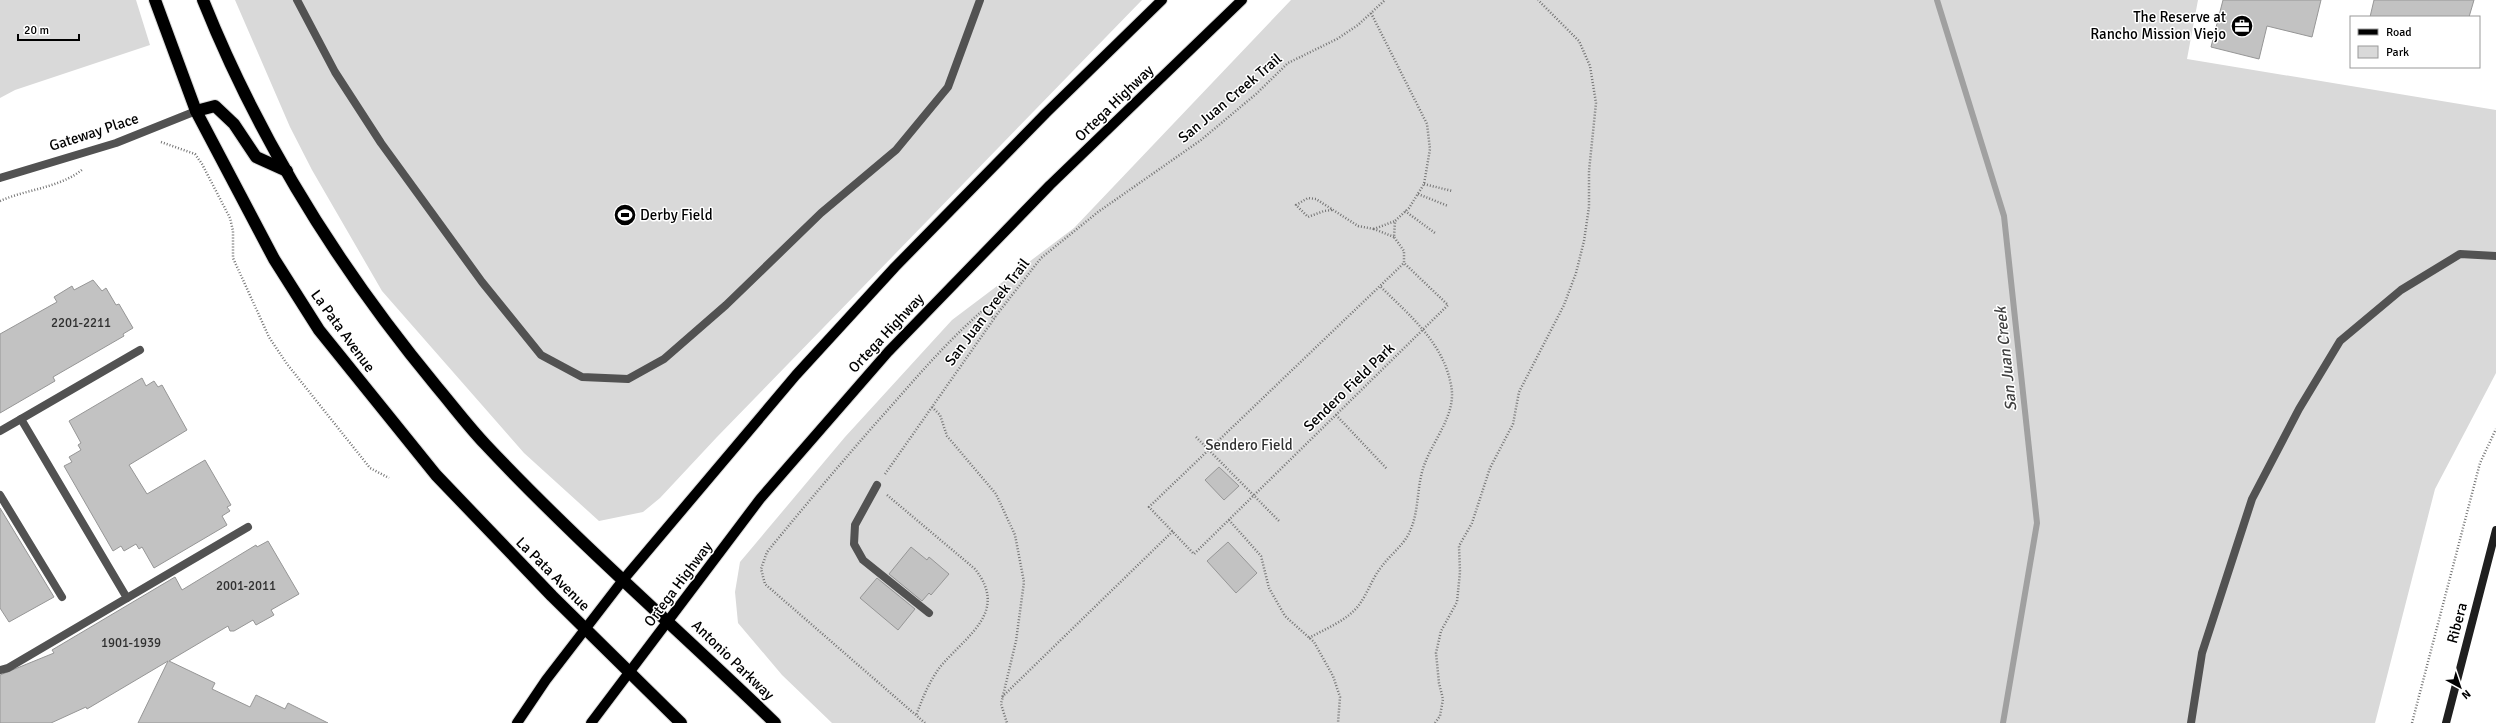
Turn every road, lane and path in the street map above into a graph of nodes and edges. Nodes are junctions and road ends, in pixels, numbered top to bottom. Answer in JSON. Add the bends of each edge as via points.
{"nodes":[{"id":1,"x":155,"y":0,"type":"edge"},
{"id":2,"x":203,"y":0,"type":"edge"},
{"id":3,"x":296,"y":0,"type":"edge"},
{"id":4,"x":980,"y":0,"type":"edge"},
{"id":5,"x":1162,"y":0,"type":"edge"},
{"id":6,"x":1242,"y":0,"type":"edge"},
{"id":7,"x":1385,"y":0,"type":"edge"},
{"id":8,"x":1538,"y":0,"type":"edge"},
{"id":9,"x":1371,"y":13,"type":"junction"},
{"id":10,"x":196,"y":111,"type":"junction"},
{"id":11,"x":155,"y":144,"type":"dead end"},
{"id":12,"x":85,"y":167,"type":"dead end"},
{"id":13,"x":287,"y":171,"type":"junction"},
{"id":14,"x":0,"y":178,"type":"edge"},
{"id":15,"x":1424,"y":184,"type":"junction"},
{"id":16,"x":1452,"y":191,"type":"dead end"},
{"id":17,"x":1418,"y":194,"type":"junction"},
{"id":18,"x":0,"y":201,"type":"edge"},
{"id":19,"x":1448,"y":206,"type":"dead end"},
{"id":20,"x":1332,"y":210,"type":"junction"},
{"id":21,"x":1405,"y":211,"type":"junction"},
{"id":22,"x":1395,"y":221,"type":"junction"},
{"id":23,"x":1374,"y":229,"type":"junction"},
{"id":24,"x":1435,"y":233,"type":"dead end"},
{"id":25,"x":1394,"y":237,"type":"junction"},
{"id":26,"x":2496,"y":256,"type":"edge"},
{"id":27,"x":1404,"y":263,"type":"junction"},
{"id":28,"x":1380,"y":286,"type":"junction"},
{"id":29,"x":1423,"y":330,"type":"junction"},
{"id":30,"x":140,"y":350,"type":"dead end"},
{"id":31,"x":932,"y":407,"type":"junction"},
{"id":32,"x":1336,"y":415,"type":"junction"},
{"id":33,"x":21,"y":419,"type":"junction"},
{"id":34,"x":2496,"y":429,"type":"edge"},
{"id":35,"x":0,"y":431,"type":"edge"},
{"id":36,"x":1196,"y":437,"type":"dead end"},
{"id":37,"x":1209,"y":450,"type":"junction"},
{"id":38,"x":1387,"y":468,"type":"dead end"},
{"id":39,"x":389,"y":478,"type":"dead end"},
{"id":40,"x":877,"y":485,"type":"junction"},
{"id":41,"x":0,"y":495,"type":"edge"},
{"id":42,"x":1254,"y":495,"type":"junction"},
{"id":43,"x":1229,"y":520,"type":"junction"},
{"id":44,"x":1279,"y":521,"type":"dead end"},
{"id":45,"x":248,"y":527,"type":"dead end"},
{"id":46,"x":2496,"y":530,"type":"edge"},
{"id":47,"x":1173,"y":531,"type":"junction"},
{"id":48,"x":623,"y":580,"type":"junction"},
{"id":49,"x":62,"y":597,"type":"dead end"},
{"id":50,"x":127,"y":598,"type":"junction"},
{"id":51,"x":928,"y":613,"type":"dead end"},
{"id":52,"x":668,"y":620,"type":"junction"},
{"id":53,"x":585,"y":629,"type":"junction"},
{"id":54,"x":1309,"y":638,"type":"junction"},
{"id":55,"x":0,"y":670,"type":"edge"},
{"id":56,"x":630,"y":673,"type":"junction"},
{"id":57,"x":1002,"y":697,"type":"junction"},
{"id":58,"x":916,"y":716,"type":"dead end"},
{"id":59,"x":517,"y":723,"type":"edge"},
{"id":60,"x":591,"y":723,"type":"edge"},
{"id":61,"x":681,"y":723,"type":"edge"},
{"id":62,"x":775,"y":723,"type":"edge"},
{"id":63,"x":1007,"y":723,"type":"edge"},
{"id":64,"x":1338,"y":723,"type":"edge"},
{"id":65,"x":1436,"y":723,"type":"edge"},
{"id":66,"x":2191,"y":723,"type":"edge"},
{"id":67,"x":2412,"y":723,"type":"edge"},
{"id":68,"x":2446,"y":723,"type":"edge"}],
"edges":[{"from":1,"to":10,"type":"highway","name":"La Pata Avenue"},
{"from":2,"to":13,"type":"highway","via":[[235,74]]},
{"from":3,"to":4,"type":"lane","via":[[335,72],[381,143],[482,282],[541,355],[582,377],[628,379],[664,359],[726,305],[822,213],[896,150],[948,87]]},
{"from":5,"to":48,"type":"main road","via":[[1046,113],[895,267],[796,375]]},
{"from":6,"to":52,"type":"main road","name":"Ortega Highway","via":[[1050,185],[888,352],[760,499]]},
{"from":7,"to":9,"type":"path","name":"San Juan Creek Trail"},
{"from":8,"to":65,"type":"path","via":[[1579,41],[1590,66],[1596,103],[1585,234],[1576,273],[1564,305],[1519,392],[1513,424],[1490,468],[1472,523],[1459,546],[1457,602],[1441,631],[1436,653],[1443,699]]},
{"from":9,"to":15,"type":"path","via":[[1427,124],[1430,149]]},
{"from":9,"to":31,"type":"path","name":"San Juan Creek Trail","via":[[1337,39],[1288,63],[1256,94],[1201,140],[1098,212],[1041,258],[998,313]]},
{"from":10,"to":13,"type":"highway","via":[[215,106],[234,124],[256,157]]},
{"from":10,"to":14,"type":"lane","name":"Gateway Place","via":[[116,143]]},
{"from":10,"to":53,"type":"highway","name":"La Pata Avenue","via":[[274,260],[319,330],[436,475]]},
{"from":11,"to":39,"type":"path","via":[[162,141],[195,154],[230,218],[234,258],[270,337],[287,364],[370,468]]},
{"from":12,"to":18,"type":"path","via":[[67,180]]},
{"from":13,"to":48,"type":"highway","via":[[365,294],[411,355],[483,442],[551,512]]},
{"from":15,"to":16,"type":"path"},
{"from":15,"to":17,"type":"path"},
{"from":17,"to":19,"type":"path"},
{"from":17,"to":21,"type":"path"},
{"from":20,"to":20,"type":"path","via":[[1323,202],[1308,198],[1296,205],[1308,217]]},
{"from":20,"to":23,"type":"path","via":[[1358,226]]},
{"from":21,"to":22,"type":"path"},
{"from":21,"to":24,"type":"path"},
{"from":22,"to":23,"type":"path"},
{"from":22,"to":25,"type":"path"},
{"from":23,"to":25,"type":"path"},
{"from":25,"to":27,"type":"path","via":[[1404,251]]},
{"from":26,"to":66,"type":"lane","via":[[2460,254],[2401,290],[2340,341],[2299,409],[2252,499],[2202,653]]},
{"from":27,"to":28,"type":"path","name":"Sendero Field Park"},
{"from":27,"to":29,"type":"path","name":"Sendero Field Park","via":[[1448,305]]},
{"from":28,"to":29,"type":"path"},
{"from":28,"to":37,"type":"path","name":"Sendero Field Park"},
{"from":29,"to":32,"type":"path","name":"Sendero Field Park"},
{"from":29,"to":54,"type":"path","via":[[1445,361],[1452,385],[1453,405],[1425,464],[1410,532],[1368,585],[1359,605],[1346,617]]},
{"from":30,"to":33,"type":"lane"},
{"from":31,"to":40,"type":"path","name":"San Juan Creek Trail"},
{"from":31,"to":57,"type":"path","via":[[940,415],[947,436],[996,494],[1015,535],[1024,582],[1016,640]]},
{"from":32,"to":38,"type":"path"},
{"from":32,"to":42,"type":"path","name":"Sendero Field Park"},
{"from":33,"to":35,"type":"lane"},
{"from":33,"to":50,"type":"lane"},
{"from":34,"to":67,"type":"path","via":[[2480,463]]},
{"from":36,"to":37,"type":"path"},
{"from":37,"to":42,"type":"path"},
{"from":37,"to":47,"type":"path","name":"Sendero Field Park","via":[[1149,508]]},
{"from":40,"to":51,"type":"lane","via":[[855,525],[854,544],[863,560]]},
{"from":40,"to":58,"type":"path","via":[[975,569],[984,581],[988,593],[988,608],[975,630],[940,668],[923,694]]},
{"from":41,"to":49,"type":"lane"},
{"from":42,"to":43,"type":"path","name":"Sendero Field Park"},
{"from":42,"to":44,"type":"path"},
{"from":43,"to":47,"type":"path","name":"Sendero Field Park","via":[[1194,554]]},
{"from":43,"to":54,"type":"path","via":[[1261,556],[1269,588],[1284,616]]},
{"from":45,"to":50,"type":"lane"},
{"from":46,"to":68,"type":"street","name":"Ribera"},
{"from":47,"to":57,"type":"path"},
{"from":48,"to":52,"type":"highway","name":"Antonio Parkway"},
{"from":48,"to":53,"type":"main road"},
{"from":50,"to":55,"type":"lane","via":[[8,668]]},
{"from":52,"to":56,"type":"main road","name":"Ortega Highway"},
{"from":52,"to":62,"type":"highway","name":"Antonio Parkway"},
{"from":53,"to":56,"type":"highway"},
{"from":53,"to":59,"type":"main road"},
{"from":54,"to":64,"type":"path","via":[[1333,676],[1340,698]]},
{"from":56,"to":60,"type":"main road","name":"Ortega Highway"},
{"from":56,"to":61,"type":"highway"},
{"from":57,"to":63,"type":"path","via":[[1001,704]]}]}
